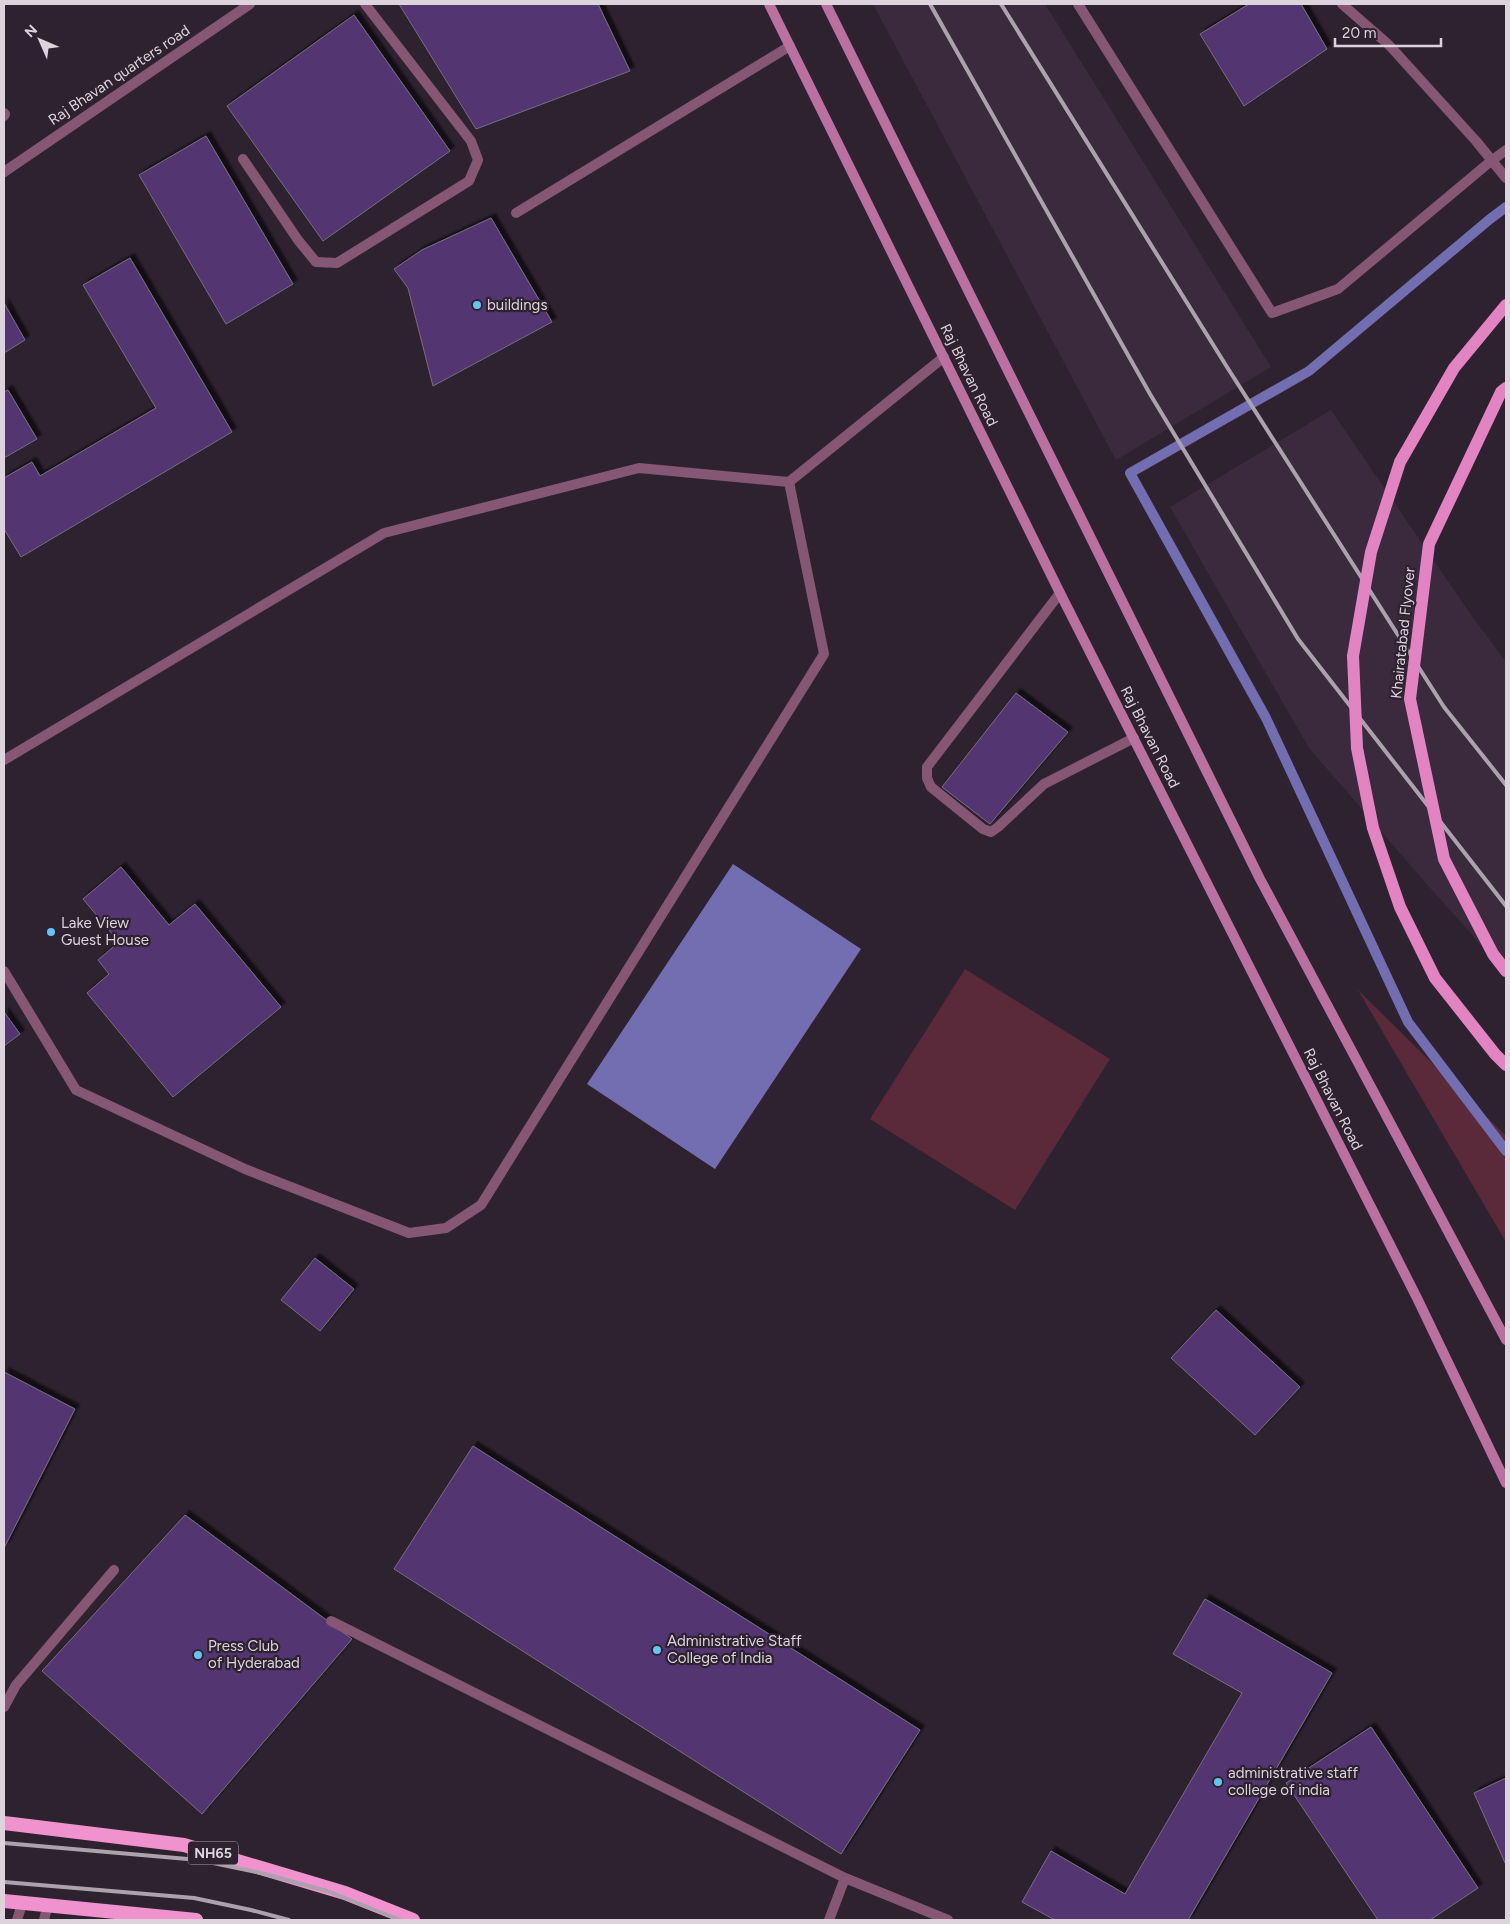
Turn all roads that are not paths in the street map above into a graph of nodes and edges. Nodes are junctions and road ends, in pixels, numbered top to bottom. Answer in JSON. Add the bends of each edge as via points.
{"nodes":[{"id":1,"x":250,"y":4,"type":"edge"},
{"id":2,"x":365,"y":4,"type":"edge"},
{"id":3,"x":769,"y":4,"type":"edge"},
{"id":4,"x":826,"y":4,"type":"edge"},
{"id":5,"x":1078,"y":4,"type":"edge"},
{"id":6,"x":1342,"y":4,"type":"edge"},
{"id":7,"x":790,"y":46,"type":"junction"},
{"id":8,"x":1506,"y":150,"type":"edge"},
{"id":9,"x":242,"y":159,"type":"dead end"},
{"id":10,"x":1491,"y":161,"type":"junction"},
{"id":11,"x":4,"y":172,"type":"edge"},
{"id":12,"x":1506,"y":178,"type":"edge"},
{"id":13,"x":516,"y":213,"type":"dead end"},
{"id":14,"x":1506,"y":306,"type":"edge"},
{"id":15,"x":944,"y":357,"type":"junction"},
{"id":16,"x":1506,"y":388,"type":"edge"},
{"id":17,"x":789,"y":482,"type":"junction"},
{"id":18,"x":1060,"y":593,"type":"junction"},
{"id":19,"x":1134,"y":738,"type":"junction"},
{"id":20,"x":4,"y":760,"type":"edge"},
{"id":21,"x":4,"y":970,"type":"edge"},
{"id":22,"x":1506,"y":972,"type":"edge"},
{"id":23,"x":1506,"y":1065,"type":"edge"},
{"id":24,"x":1506,"y":1340,"type":"edge"},
{"id":25,"x":1506,"y":1483,"type":"edge"},
{"id":26,"x":114,"y":1570,"type":"dead end"},
{"id":27,"x":331,"y":1621,"type":"dead end"},
{"id":28,"x":4,"y":1707,"type":"edge"},
{"id":29,"x":4,"y":1823,"type":"edge"},
{"id":30,"x":845,"y":1878,"type":"junction"},
{"id":31,"x":4,"y":1900,"type":"edge"},
{"id":32,"x":22,"y":1904,"type":"junction"},
{"id":33,"x":48,"y":1904,"type":"junction"},
{"id":34,"x":17,"y":1920,"type":"edge"},
{"id":35,"x":44,"y":1920,"type":"edge"},
{"id":36,"x":196,"y":1920,"type":"edge"},
{"id":37,"x":413,"y":1920,"type":"edge"},
{"id":38,"x":829,"y":1920,"type":"edge"},
{"id":39,"x":948,"y":1920,"type":"edge"}],
"edges":[{"from":1,"to":11,"type":"street","name":"Raj Bhavan quarters road"},
{"from":2,"to":9,"type":"street","via":[[471,142],[478,160],[469,180],[338,263],[316,262]]},
{"from":3,"to":7,"type":"main road","name":"Raj Bhavan Road"},
{"from":4,"to":24,"type":"main road","via":[[1260,879]]},
{"from":5,"to":10,"type":"street","via":[[1272,313],[1338,289]]},
{"from":6,"to":10,"type":"street","via":[[1389,45]]},
{"from":7,"to":13,"type":"street"},
{"from":7,"to":15,"type":"main road","name":"Raj Bhavan Road"},
{"from":8,"to":10,"type":"street"},
{"from":10,"to":12,"type":"street"},
{"from":14,"to":23,"type":"main road","bridge":true,"via":[[1454,368],[1400,462],[1371,552],[1354,656],[1357,748],[1373,828],[1400,907],[1435,978]]},
{"from":15,"to":17,"type":"street"},
{"from":15,"to":18,"type":"main road","name":"Raj Bhavan Road"},
{"from":16,"to":22,"type":"main road","name":"Khairatabad Flyover","bridge":true,"via":[[1501,392],[1429,544],[1410,699],[1444,859],[1493,954]]},
{"from":17,"to":20,"type":"street","via":[[639,468],[384,533]]},
{"from":17,"to":21,"type":"street","via":[[824,654],[481,1205],[446,1228],[409,1233],[245,1169],[76,1090]]},
{"from":18,"to":19,"type":"main road","name":"Raj Bhavan Road"},
{"from":18,"to":19,"type":"street","via":[[927,767],[931,788],[990,832],[1044,784]]},
{"from":19,"to":25,"type":"main road","name":"Raj Bhavan Road","via":[[1418,1298]]},
{"from":26,"to":28,"type":"street","via":[[16,1685]]},
{"from":27,"to":30,"type":"street"},
{"from":29,"to":37,"type":"highway","number":"NH65","via":[[184,1844],[345,1893]]},
{"from":30,"to":38,"type":"street"},
{"from":30,"to":39,"type":"street"},
{"from":31,"to":32,"type":"highway"},
{"from":32,"to":33,"type":"highway"},
{"from":32,"to":34,"type":"street"},
{"from":33,"to":35,"type":"street"},
{"from":33,"to":36,"type":"highway"}]}
